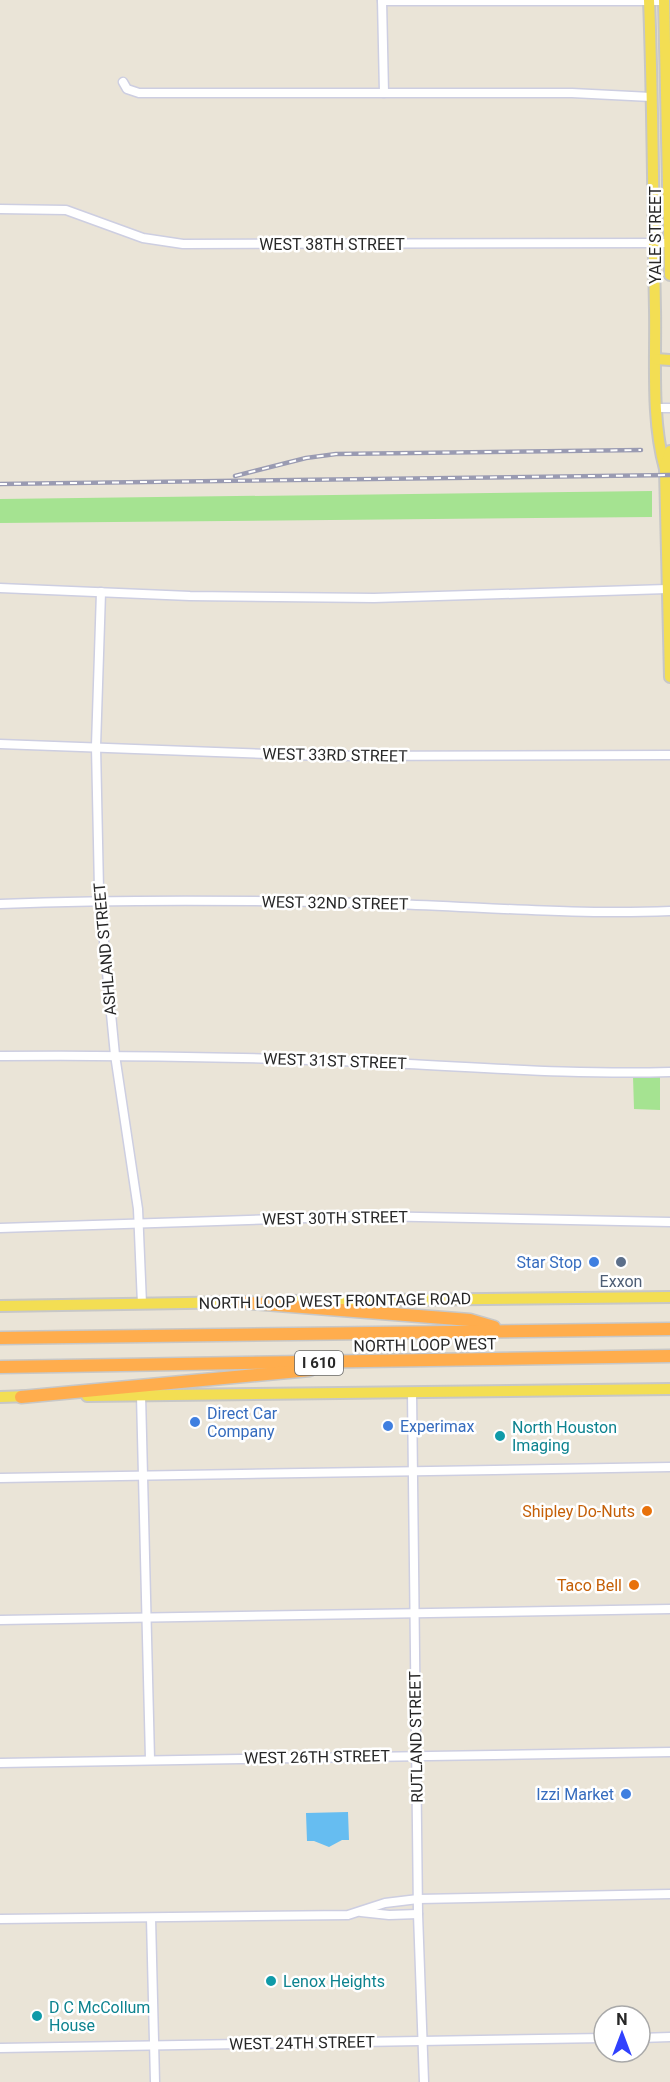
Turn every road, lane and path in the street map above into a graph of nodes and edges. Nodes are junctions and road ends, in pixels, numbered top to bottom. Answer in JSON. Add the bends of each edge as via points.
{"nodes":[{"id":1,"x":664,"y":0,"type":"edge"},
{"id":2,"x":382,"y":1,"type":"edge"},
{"id":3,"x":517,"y":1,"type":"edge"},
{"id":4,"x":649,"y":1,"type":"edge"},
{"id":5,"x":123,"y":82,"type":"dead end"},
{"id":6,"x":384,"y":93,"type":"junction"},
{"id":7,"x":651,"y":97,"type":"junction"},
{"id":8,"x":655,"y":174,"type":"junction"},
{"id":9,"x":669,"y":174,"type":"edge"},
{"id":10,"x":0,"y":210,"type":"edge"},
{"id":11,"x":655,"y":243,"type":"junction"},
{"id":12,"x":669,"y":243,"type":"edge"},
{"id":13,"x":670,"y":275,"type":"edge"},
{"id":14,"x":656,"y":359,"type":"junction"},
{"id":15,"x":670,"y":360,"type":"edge"},
{"id":16,"x":657,"y":408,"type":"junction"},
{"id":17,"x":670,"y":408,"type":"edge"},
{"id":18,"x":670,"y":451,"type":"edge"},
{"id":19,"x":665,"y":468,"type":"junction"},
{"id":20,"x":668,"y":524,"type":"edge"},
{"id":21,"x":0,"y":588,"type":"edge"},
{"id":22,"x":667,"y":589,"type":"junction"},
{"id":23,"x":101,"y":592,"type":"junction"},
{"id":24,"x":670,"y":677,"type":"edge"},
{"id":25,"x":0,"y":744,"type":"edge"},
{"id":26,"x":96,"y":746,"type":"junction"},
{"id":27,"x":670,"y":755,"type":"edge"},
{"id":28,"x":100,"y":900,"type":"junction"},
{"id":29,"x":0,"y":904,"type":"edge"},
{"id":30,"x":670,"y":911,"type":"edge"},
{"id":31,"x":116,"y":1055,"type":"junction"},
{"id":32,"x":0,"y":1056,"type":"edge"},
{"id":33,"x":670,"y":1072,"type":"edge"},
{"id":34,"x":139,"y":1222,"type":"junction"},
{"id":35,"x":670,"y":1222,"type":"edge"},
{"id":36,"x":0,"y":1228,"type":"edge"},
{"id":37,"x":670,"y":1297,"type":"edge"},
{"id":38,"x":238,"y":1302,"type":"junction"},
{"id":39,"x":142,"y":1304,"type":"junction"},
{"id":40,"x":0,"y":1306,"type":"edge"},
{"id":41,"x":670,"y":1329,"type":"edge"},
{"id":42,"x":507,"y":1330,"type":"junction"},
{"id":43,"x":0,"y":1338,"type":"edge"},
{"id":44,"x":670,"y":1356,"type":"edge"},
{"id":45,"x":396,"y":1362,"type":"junction"},
{"id":46,"x":0,"y":1367,"type":"edge"},
{"id":47,"x":670,"y":1389,"type":"edge"},
{"id":48,"x":412,"y":1392,"type":"junction"},
{"id":49,"x":141,"y":1395,"type":"junction"},
{"id":50,"x":21,"y":1396,"type":"junction"},
{"id":51,"x":0,"y":1397,"type":"edge"},
{"id":52,"x":670,"y":1467,"type":"edge"},
{"id":53,"x":412,"y":1472,"type":"junction"},
{"id":54,"x":144,"y":1476,"type":"junction"},
{"id":55,"x":0,"y":1478,"type":"edge"},
{"id":56,"x":670,"y":1609,"type":"edge"},
{"id":57,"x":414,"y":1613,"type":"junction"},
{"id":58,"x":146,"y":1617,"type":"junction"},
{"id":59,"x":0,"y":1620,"type":"edge"},
{"id":60,"x":670,"y":1752,"type":"edge"},
{"id":61,"x":417,"y":1756,"type":"junction"},
{"id":62,"x":150,"y":1759,"type":"junction"},
{"id":63,"x":0,"y":1763,"type":"edge"},
{"id":64,"x":670,"y":1894,"type":"edge"},
{"id":65,"x":418,"y":1899,"type":"junction"},
{"id":66,"x":360,"y":1912,"type":"junction"},
{"id":67,"x":418,"y":1914,"type":"junction"},
{"id":68,"x":151,"y":1918,"type":"junction"},
{"id":69,"x":0,"y":1920,"type":"edge"},
{"id":70,"x":670,"y":2037,"type":"edge"},
{"id":71,"x":592,"y":2038,"type":"edge"},
{"id":72,"x":652,"y":2038,"type":"edge"},
{"id":73,"x":423,"y":2041,"type":"junction"},
{"id":74,"x":154,"y":2045,"type":"junction"},
{"id":75,"x":0,"y":2048,"type":"edge"},
{"id":76,"x":155,"y":2082,"type":"edge"},
{"id":77,"x":424,"y":2082,"type":"edge"}],
"edges":[{"from":1,"to":4,"type":"street"},
{"from":1,"to":9,"type":"main road","name":"YALE STREET"},
{"from":2,"to":3,"type":"street"},
{"from":2,"to":6,"type":"street"},
{"from":3,"to":4,"type":"street"},
{"from":4,"to":7,"type":"main road","name":"YALE STREET"},
{"from":5,"to":6,"type":"street","via":[[139,93]]},
{"from":6,"to":7,"type":"street"},
{"from":7,"to":8,"type":"main road","name":"YALE STREET"},
{"from":8,"to":9,"type":"street"},
{"from":8,"to":11,"type":"main road","name":"YALE STREET"},
{"from":9,"to":12,"type":"main road","name":"YALE STREET"},
{"from":10,"to":11,"type":"street","name":"WEST 38TH STREET","via":[[66,210],[143,238],[183,244]]},
{"from":11,"to":12,"type":"street","name":"WEST 38TH STREET"},
{"from":11,"to":14,"type":"main road","name":"YALE STREET"},
{"from":12,"to":13,"type":"main road","name":"YALE STREET"},
{"from":14,"to":15,"type":"main road"},
{"from":14,"to":16,"type":"main road","name":"YALE STREET"},
{"from":16,"to":17,"type":"street"},
{"from":16,"to":19,"type":"main road","name":"YALE STREET","via":[[659,448]]},
{"from":18,"to":19,"type":"main road","name":"YALE STREET"},
{"from":19,"to":20,"type":"main road","name":"YALE STREET"},
{"from":20,"to":22,"type":"main road","name":"YALE STREET"},
{"from":21,"to":23,"type":"street"},
{"from":22,"to":23,"type":"street","via":[[374,598]]},
{"from":22,"to":24,"type":"main road","name":"YALE STREET"},
{"from":23,"to":26,"type":"street","name":"ASHLAND STREET"},
{"from":25,"to":26,"type":"street","name":"WEST 33RD STREET"},
{"from":26,"to":27,"type":"street","name":"WEST 33RD STREET","via":[[333,756]]},
{"from":26,"to":28,"type":"street","name":"ASHLAND STREET"},
{"from":28,"to":29,"type":"street","name":"WEST 32ND STREET"},
{"from":28,"to":30,"type":"street","name":"WEST 32ND STREET"},
{"from":28,"to":31,"type":"street","name":"ASHLAND STREET"},
{"from":31,"to":32,"type":"street","name":"WEST 31ST STREET"},
{"from":31,"to":33,"type":"street","name":"WEST 31ST STREET","via":[[531,1071]]},
{"from":31,"to":34,"type":"street","name":"ASHLAND STREET"},
{"from":34,"to":35,"type":"street","name":"WEST 30TH STREET","via":[[369,1216]]},
{"from":34,"to":36,"type":"street","name":"WEST 30TH STREET"},
{"from":34,"to":39,"type":"street","name":"ASHLAND STREET"},
{"from":37,"to":38,"type":"main road","name":"NORTH LOOP WEST FRONTAGE ROAD"},
{"from":38,"to":39,"type":"main road","name":"NORTH LOOP WEST FRONTAGE ROAD"},
{"from":38,"to":42,"type":"highway","via":[[470,1320]]},
{"from":39,"to":40,"type":"main road","name":"NORTH LOOP WEST FRONTAGE ROAD"},
{"from":41,"to":42,"type":"highway","name":"NORTH LOOP WEST","number":"I 610"},
{"from":42,"to":43,"type":"highway","name":"NORTH LOOP WEST","number":"I 610"},
{"from":44,"to":45,"type":"highway","name":"NORTH LOOP WEST","number":"I 610"},
{"from":45,"to":46,"type":"highway","name":"NORTH LOOP WEST","number":"I 610"},
{"from":45,"to":50,"type":"highway"},
{"from":47,"to":48,"type":"main road"},
{"from":48,"to":49,"type":"main road"},
{"from":48,"to":53,"type":"street","name":"RUTLAND STREET"},
{"from":49,"to":50,"type":"main road"},
{"from":49,"to":54,"type":"street"},
{"from":50,"to":51,"type":"main road"},
{"from":52,"to":53,"type":"street"},
{"from":53,"to":54,"type":"street"},
{"from":53,"to":57,"type":"street","name":"RUTLAND STREET"},
{"from":54,"to":55,"type":"street"},
{"from":54,"to":58,"type":"street"},
{"from":56,"to":57,"type":"street"},
{"from":57,"to":58,"type":"street"},
{"from":57,"to":61,"type":"street","name":"RUTLAND STREET"},
{"from":58,"to":59,"type":"street"},
{"from":58,"to":62,"type":"street"},
{"from":60,"to":61,"type":"street","name":"WEST 26TH STREET"},
{"from":61,"to":62,"type":"street","name":"WEST 26TH STREET"},
{"from":61,"to":65,"type":"street","name":"RUTLAND STREET"},
{"from":62,"to":63,"type":"street","name":"WEST 26TH STREET"},
{"from":64,"to":65,"type":"street"},
{"from":65,"to":66,"type":"street","via":[[385,1903]]},
{"from":65,"to":67,"type":"street","name":"RUTLAND STREET"},
{"from":66,"to":67,"type":"street"},
{"from":66,"to":68,"type":"street"},
{"from":67,"to":73,"type":"street","name":"RUTLAND STREET"},
{"from":68,"to":69,"type":"street"},
{"from":68,"to":74,"type":"street"},
{"from":70,"to":72,"type":"street"},
{"from":71,"to":73,"type":"street","name":"WEST 24TH STREET"},
{"from":73,"to":74,"type":"street","name":"WEST 24TH STREET"},
{"from":73,"to":77,"type":"street","name":"RUTLAND STREET"},
{"from":74,"to":75,"type":"street","name":"WEST 24TH STREET"},
{"from":74,"to":76,"type":"street"}]}
